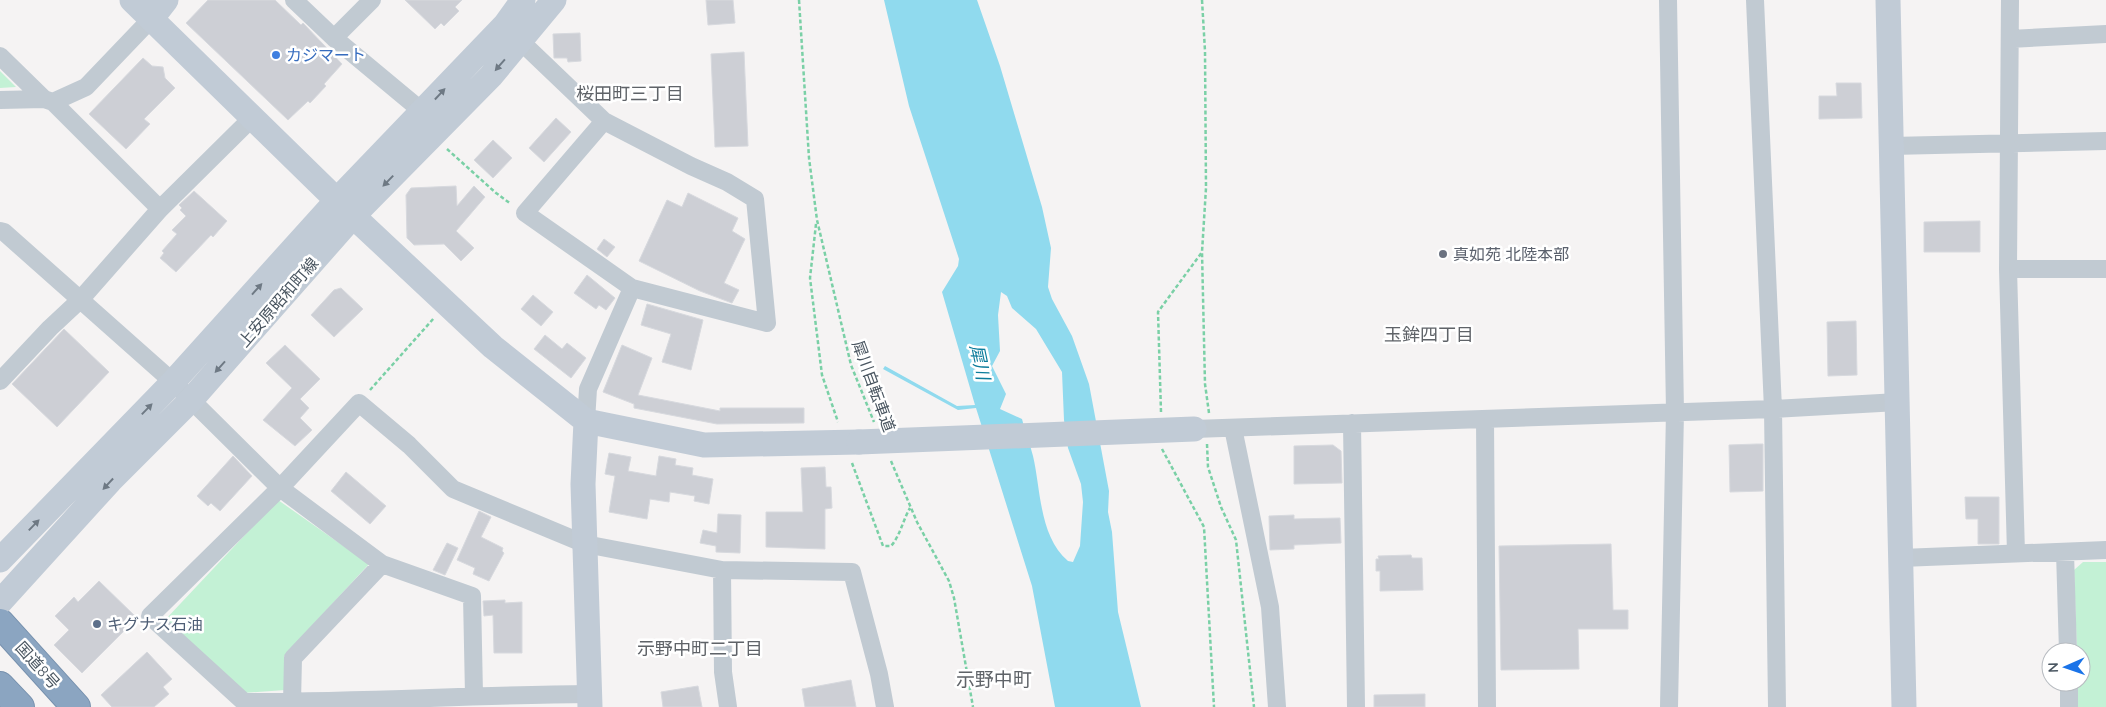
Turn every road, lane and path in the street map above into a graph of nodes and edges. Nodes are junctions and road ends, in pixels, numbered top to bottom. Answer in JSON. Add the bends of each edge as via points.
{"nodes":[{"id":1,"x":132,"y":0,"type":"edge"},
{"id":2,"x":294,"y":0,"type":"edge"},
{"id":3,"x":372,"y":0,"type":"edge"},
{"id":4,"x":523,"y":0,"type":"edge"},
{"id":5,"x":554,"y":0,"type":"edge"},
{"id":6,"x":799,"y":0,"type":"edge"},
{"id":7,"x":1202,"y":0,"type":"edge"},
{"id":8,"x":1668,"y":0,"type":"edge"},
{"id":9,"x":1755,"y":0,"type":"edge"},
{"id":10,"x":1888,"y":0,"type":"edge"},
{"id":11,"x":2010,"y":0,"type":"edge"},
{"id":12,"x":158,"y":9,"type":"edge"},
{"id":13,"x":513,"y":33,"type":"junction"},
{"id":14,"x":2106,"y":34,"type":"edge"},
{"id":15,"x":334,"y":38,"type":"junction"},
{"id":16,"x":2010,"y":39,"type":"junction"},
{"id":17,"x":0,"y":56,"type":"edge"},
{"id":18,"x":0,"y":100,"type":"edge"},
{"id":19,"x":49,"y":100,"type":"junction"},
{"id":20,"x":423,"y":112,"type":"junction"},
{"id":21,"x":252,"y":118,"type":"junction"},
{"id":22,"x":604,"y":121,"type":"junction"},
{"id":23,"x":433,"y":135,"type":"junction"},
{"id":24,"x":2106,"y":141,"type":"edge"},
{"id":25,"x":2010,"y":145,"type":"junction"},
{"id":26,"x":1891,"y":146,"type":"junction"},
{"id":27,"x":346,"y":207,"type":"junction"},
{"id":28,"x":160,"y":208,"type":"junction"},
{"id":29,"x":525,"y":213,"type":"junction"},
{"id":30,"x":817,"y":220,"type":"junction"},
{"id":31,"x":0,"y":231,"type":"edge"},
{"id":32,"x":1202,"y":252,"type":"junction"},
{"id":33,"x":2008,"y":269,"type":"junction"},
{"id":34,"x":2106,"y":269,"type":"edge"},
{"id":35,"x":632,"y":288,"type":"junction"},
{"id":36,"x":80,"y":300,"type":"junction"},
{"id":37,"x":447,"y":303,"type":"junction"},
{"id":38,"x":0,"y":381,"type":"edge"},
{"id":39,"x":173,"y":382,"type":"junction"},
{"id":40,"x":191,"y":400,"type":"junction"},
{"id":41,"x":1898,"y":402,"type":"junction"},
{"id":42,"x":359,"y":403,"type":"junction"},
{"id":43,"x":1773,"y":409,"type":"junction"},
{"id":44,"x":1161,"y":412,"type":"dead end"},
{"id":45,"x":1674,"y":412,"type":"junction"},
{"id":46,"x":1485,"y":419,"type":"junction"},
{"id":47,"x":586,"y":421,"type":"junction"},
{"id":48,"x":874,"y":423,"type":"dead end"},
{"id":49,"x":1352,"y":423,"type":"junction"},
{"id":50,"x":1233,"y":428,"type":"junction"},
{"id":51,"x":1204,"y":433,"type":"junction"},
{"id":52,"x":852,"y":442,"type":"junction"},
{"id":53,"x":1162,"y":442,"type":"dead end"},
{"id":54,"x":889,"y":457,"type":"dead end"},
{"id":55,"x":280,"y":488,"type":"junction"},
{"id":56,"x":910,"y":508,"type":"junction"},
{"id":57,"x":585,"y":544,"type":"junction"},
{"id":58,"x":2106,"y":550,"type":"edge"},
{"id":59,"x":2065,"y":552,"type":"junction"},
{"id":60,"x":2016,"y":553,"type":"junction"},
{"id":61,"x":1901,"y":558,"type":"junction"},
{"id":62,"x":0,"y":560,"type":"edge"},
{"id":63,"x":382,"y":564,"type":"junction"},
{"id":64,"x":722,"y":570,"type":"junction"},
{"id":65,"x":0,"y":602,"type":"edge"},
{"id":66,"x":0,"y":623,"type":"edge"},
{"id":67,"x":2068,"y":642,"type":"edge"},
{"id":68,"x":0,"y":686,"type":"edge"},
{"id":69,"x":2069,"y":692,"type":"edge"},
{"id":70,"x":474,"y":695,"type":"junction"},
{"id":71,"x":589,"y":701,"type":"edge"},
{"id":72,"x":292,"y":702,"type":"junction"},
{"id":73,"x":425,"y":703,"type":"edge"},
{"id":74,"x":243,"y":705,"type":"edge"},
{"id":75,"x":20,"y":707,"type":"edge"},
{"id":76,"x":76,"y":707,"type":"edge"},
{"id":77,"x":728,"y":707,"type":"edge"},
{"id":78,"x":885,"y":707,"type":"edge"},
{"id":79,"x":973,"y":707,"type":"edge"},
{"id":80,"x":1214,"y":707,"type":"edge"},
{"id":81,"x":1254,"y":707,"type":"edge"},
{"id":82,"x":1277,"y":707,"type":"edge"},
{"id":83,"x":1356,"y":707,"type":"edge"},
{"id":84,"x":1487,"y":707,"type":"edge"},
{"id":85,"x":1669,"y":707,"type":"edge"},
{"id":86,"x":1777,"y":707,"type":"edge"},
{"id":87,"x":1904,"y":707,"type":"edge"},
{"id":88,"x":2069,"y":707,"type":"edge"}],
"edges":[{"from":1,"to":12,"type":"street"},
{"from":2,"to":15,"type":"street"},
{"from":3,"to":15,"type":"street"},
{"from":4,"to":13,"type":"street","name":"上安原昭和町線"},
{"from":5,"to":13,"type":"street","name":"上安原昭和町線"},
{"from":6,"to":30,"type":"path","name":"犀川自転車道"},
{"from":7,"to":32,"type":"path","via":[[1206,51],[1206,188]]},
{"from":8,"to":45,"type":"street"},
{"from":9,"to":43,"type":"street"},
{"from":10,"to":26,"type":"street"},
{"from":11,"to":16,"type":"street"},
{"from":12,"to":19,"type":"street","via":[[86,88]]},
{"from":12,"to":21,"type":"street"},
{"from":20,"to":13,"type":"street","name":"上安原昭和町線","one_way":true},
{"from":13,"to":22,"type":"street"},
{"from":13,"to":23,"type":"street","name":"上安原昭和町線","one_way":true},
{"from":14,"to":16,"type":"street"},
{"from":15,"to":20,"type":"street"},
{"from":16,"to":25,"type":"street"},
{"from":17,"to":19,"type":"street"},
{"from":18,"to":19,"type":"street"},
{"from":19,"to":28,"type":"street"},
{"from":20,"to":27,"type":"street","name":"上安原昭和町線"},
{"from":21,"to":27,"type":"street"},
{"from":21,"to":28,"type":"street"},
{"from":22,"to":29,"type":"street"},
{"from":22,"to":35,"type":"street","via":[[755,199],[767,324]]},
{"from":23,"to":27,"type":"street","name":"上安原昭和町線","one_way":true},
{"from":23,"to":29,"type":"path","via":[[496,193]]},
{"from":24,"to":25,"type":"street"},
{"from":25,"to":26,"type":"street"},
{"from":25,"to":33,"type":"street"},
{"from":26,"to":41,"type":"street"},
{"from":27,"to":37,"type":"street"},
{"from":39,"to":27,"type":"street","name":"上安原昭和町線","one_way":true},
{"from":27,"to":40,"type":"street","name":"上安原昭和町線","one_way":true},
{"from":28,"to":36,"type":"street"},
{"from":29,"to":35,"type":"street"},
{"from":30,"to":48,"type":"path","name":"犀川自転車道","via":[[851,365]]},
{"from":30,"to":52,"type":"path","via":[[810,278],[822,375]]},
{"from":31,"to":36,"type":"street"},
{"from":32,"to":44,"type":"path","via":[[1158,312]]},
{"from":32,"to":51,"type":"path"},
{"from":33,"to":34,"type":"street"},
{"from":33,"to":60,"type":"street"},
{"from":35,"to":47,"type":"street","via":[[588,389]]},
{"from":36,"to":38,"type":"street"},
{"from":36,"to":39,"type":"street"},
{"from":37,"to":42,"type":"path"},
{"from":37,"to":47,"type":"street","via":[[493,346]]},
{"from":39,"to":40,"type":"street"},
{"from":62,"to":39,"type":"street","name":"上安原昭和町線","one_way":true},
{"from":40,"to":55,"type":"street"},
{"from":40,"to":65,"type":"street","name":"上安原昭和町線","one_way":true,"via":[[110,481]]},
{"from":41,"to":43,"type":"street"},
{"from":41,"to":61,"type":"street"},
{"from":42,"to":55,"type":"street"},
{"from":42,"to":57,"type":"street","via":[[409,444],[453,488]]},
{"from":43,"to":45,"type":"street"},
{"from":43,"to":86,"type":"street"},
{"from":45,"to":46,"type":"street"},
{"from":45,"to":85,"type":"street"},
{"from":46,"to":49,"type":"street"},
{"from":46,"to":84,"type":"street"},
{"from":47,"to":52,"type":"street","via":[[704,445]]},
{"from":47,"to":57,"type":"street"},
{"from":49,"to":50,"type":"street"},
{"from":49,"to":83,"type":"street"},
{"from":50,"to":51,"type":"street"},
{"from":50,"to":82,"type":"street","via":[[1270,606]]},
{"from":51,"to":52,"type":"street","bridge":true},
{"from":51,"to":81,"type":"path","via":[[1208,468],[1236,540]]},
{"from":52,"to":56,"type":"path","via":[[883,546],[891,546],[896,541]]},
{"from":53,"to":80,"type":"path","via":[[1162,452],[1204,527]]},
{"from":54,"to":56,"type":"path","name":"犀川自転車道"},
{"from":55,"to":63,"type":"street"},
{"from":55,"to":74,"type":"street","via":[[150,616]]},
{"from":56,"to":79,"type":"path","name":"犀川自転車道","via":[[949,581]]},
{"from":57,"to":64,"type":"street"},
{"from":57,"to":71,"type":"street"},
{"from":58,"to":59,"type":"street"},
{"from":59,"to":60,"type":"street"},
{"from":59,"to":67,"type":"street"},
{"from":60,"to":61,"type":"street"},
{"from":61,"to":87,"type":"street"},
{"from":63,"to":70,"type":"street","via":[[472,596]]},
{"from":63,"to":72,"type":"street","via":[[293,658]]},
{"from":64,"to":77,"type":"street","via":[[723,672]]},
{"from":64,"to":78,"type":"street","via":[[852,572]]},
{"from":66,"to":76,"type":"highway","name":"国道8号"},
{"from":68,"to":75,"type":"highway"},
{"from":69,"to":88,"type":"street"},
{"from":70,"to":71,"type":"street"},
{"from":70,"to":73,"type":"street"},
{"from":72,"to":73,"type":"street"},
{"from":72,"to":74,"type":"street"}]}
